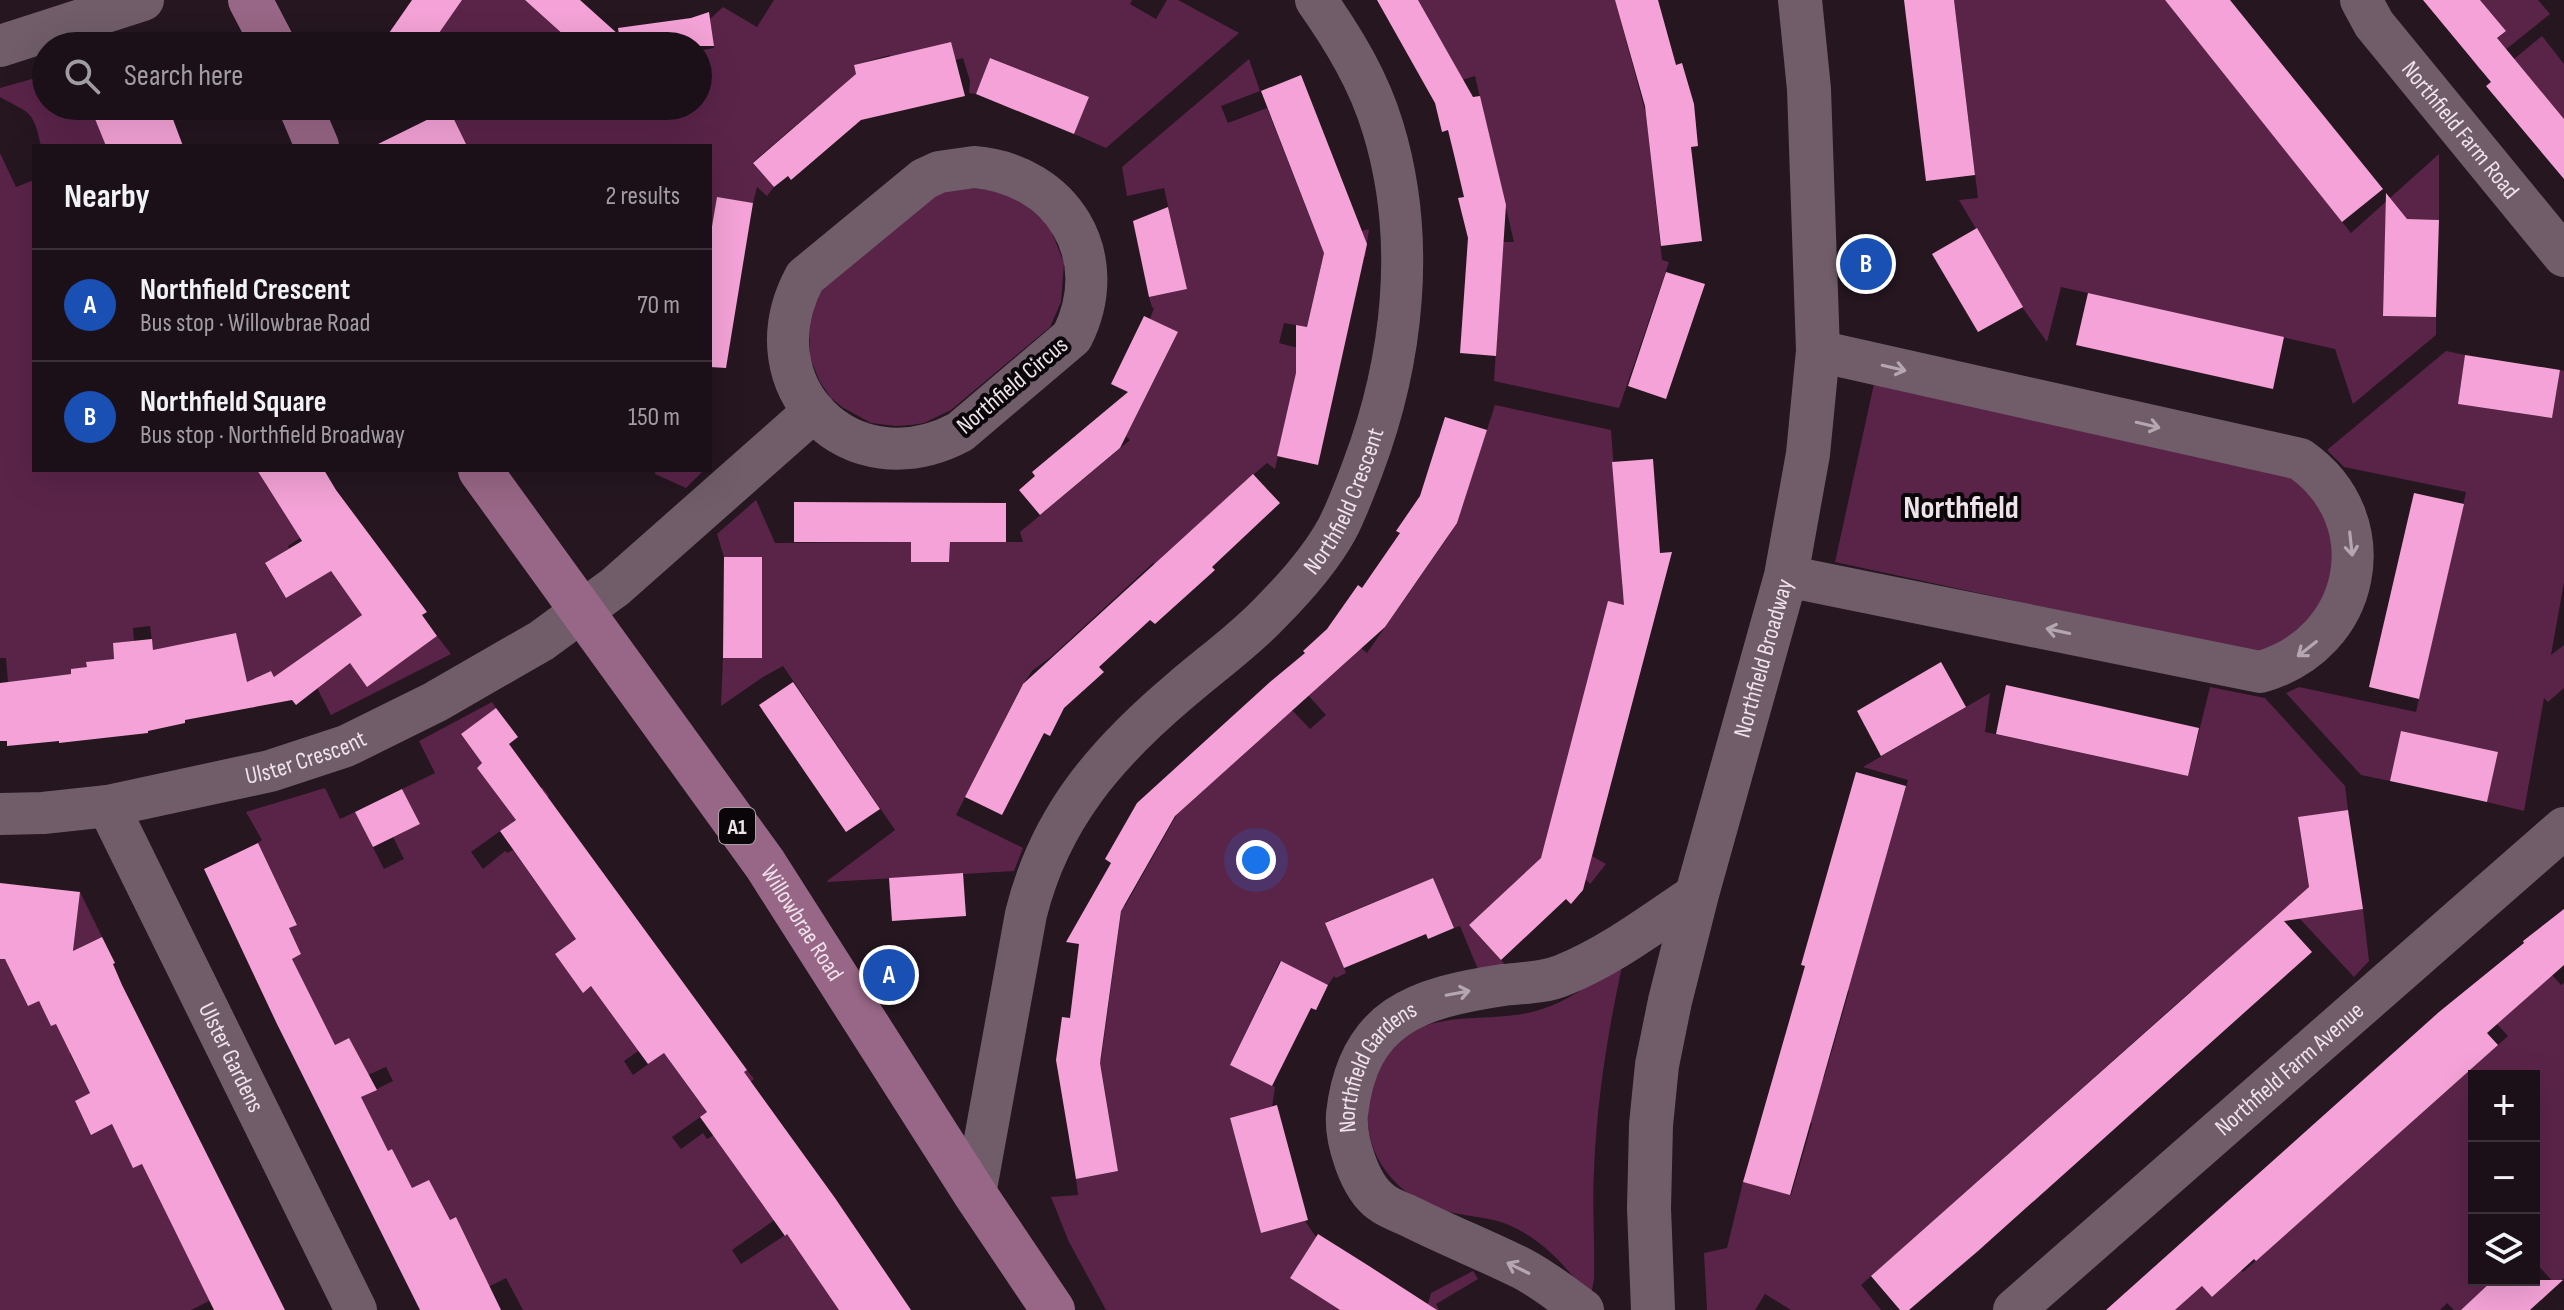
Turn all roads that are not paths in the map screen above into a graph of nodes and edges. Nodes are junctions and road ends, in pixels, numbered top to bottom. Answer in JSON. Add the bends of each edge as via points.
{"nodes":[{"id":1,"x":143,"y":0,"type":"edge"},
{"id":2,"x":250,"y":0,"type":"edge"},
{"id":3,"x":1316,"y":0,"type":"edge"},
{"id":4,"x":1800,"y":0,"type":"edge"},
{"id":5,"x":2361,"y":0,"type":"edge"},
{"id":6,"x":44,"y":32,"type":"edge"},
{"id":7,"x":267,"y":32,"type":"edge"},
{"id":8,"x":32,"y":36,"type":"edge"},
{"id":9,"x":0,"y":46,"type":"edge"},
{"id":10,"x":306,"y":120,"type":"edge"},
{"id":11,"x":316,"y":144,"type":"edge"},
{"id":12,"x":2564,"y":256,"type":"edge"},
{"id":13,"x":1818,"y":351,"type":"junction"},
{"id":14,"x":814,"y":411,"type":"junction"},
{"id":15,"x":481,"y":472,"type":"edge"},
{"id":16,"x":1786,"y":576,"type":"junction"},
{"id":17,"x":581,"y":612,"type":"junction"},
{"id":18,"x":108,"y":806,"type":"junction"},
{"id":19,"x":0,"y":814,"type":"edge"},
{"id":20,"x":2564,"y":828,"type":"edge"},
{"id":21,"x":1697,"y":894,"type":"junction"},
{"id":22,"x":975,"y":1194,"type":"junction"},
{"id":23,"x":356,"y":1310,"type":"edge"},
{"id":24,"x":1053,"y":1310,"type":"edge"},
{"id":25,"x":1583,"y":1310,"type":"edge"},
{"id":26,"x":1653,"y":1310,"type":"edge"},
{"id":27,"x":2014,"y":1310,"type":"edge"}],
"edges":[{"from":1,"to":6,"type":"street"},
{"from":2,"to":7,"type":"main road"},
{"from":3,"to":22,"type":"street","name":"Northfield Crescent","via":[[1341,35],[1370,93],[1397,190],[1403,252],[1399,310],[1390,375],[1373,436],[1336,529],[1310,567],[1232,650],[1120,745],[1085,786],[1056,833],[1026,914]]},
{"from":4,"to":13,"type":"street","name":"Northfield Broadway","via":[[1809,89]]},
{"from":5,"to":12,"type":"street","name":"Northfield Farm Road","via":[[2374,24]]},
{"from":8,"to":9,"type":"street"},
{"from":10,"to":11,"type":"main road"},
{"from":13,"to":16,"type":"street","name":"Northfield Broadway","via":[[1808,454]]},
{"from":13,"to":16,"type":"street","one_way":true,"via":[[2300,459],[2317,470],[2339,500],[2352,538],[2353,564],[2345,600],[2324,635],[2292,661],[2260,672]]},
{"from":14,"to":14,"type":"street","name":"Northfield Circus","via":[[796,382],[788,352],[789,314],[797,290],[805,277],[924,179],[974,167],[1003,171],[1035,185],[1063,211],[1078,236],[1086,265],[1086,294],[1072,337],[960,432],[924,448],[893,450],[848,438]]},
{"from":14,"to":17,"type":"street"},
{"from":15,"to":17,"type":"main road","name":"Willowbrae Road","number":"A1"},
{"from":16,"to":21,"type":"street","name":"Northfield Broadway"},
{"from":17,"to":18,"type":"street","name":"Ulster Crescent","via":[[435,702],[346,746],[270,771]]},
{"from":17,"to":22,"type":"main road","name":"Willowbrae Road","number":"A1","via":[[765,864]]},
{"from":18,"to":19,"type":"street","name":"Ulster Crescent"},
{"from":18,"to":23,"type":"street","name":"Ulster Gardens"},
{"from":20,"to":27,"type":"street","name":"Northfield Farm Avenue"},
{"from":25,"to":21,"type":"street","name":"Northfield Gardens","one_way":true,"via":[[1524,1270],[1379,1201],[1350,1146],[1350,1086],[1373,1041],[1421,1003],[1559,977],[1606,956]]},
{"from":21,"to":26,"type":"street","name":"Northfield Broadway","via":[[1662,1039],[1651,1125]]},
{"from":22,"to":24,"type":"main road","name":"Willowbrae Road","number":"A1"}]}
